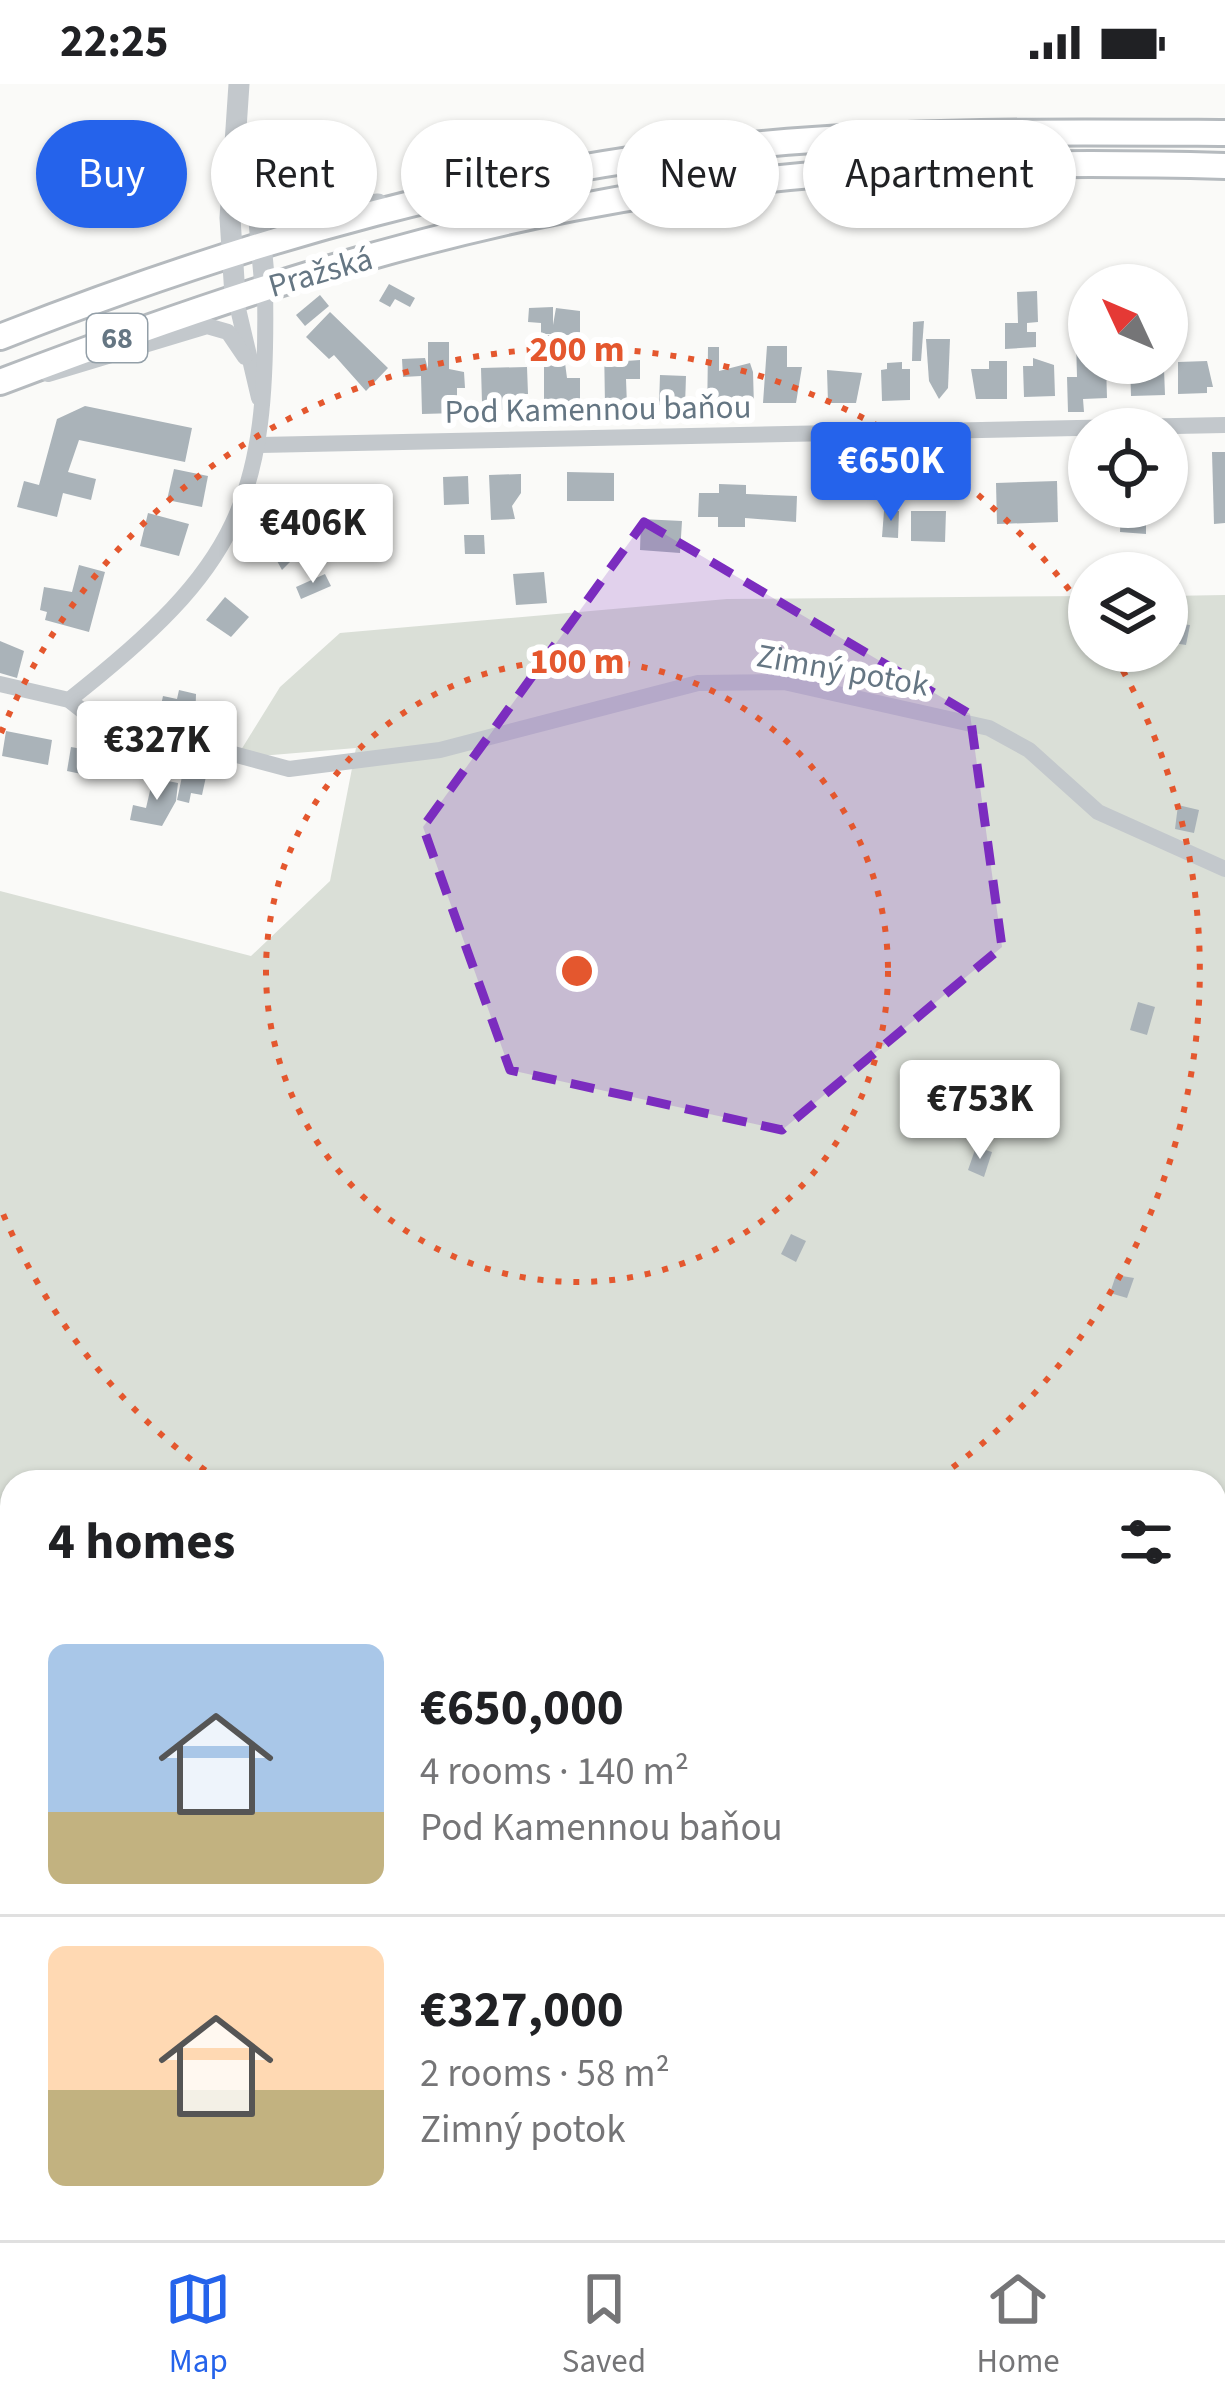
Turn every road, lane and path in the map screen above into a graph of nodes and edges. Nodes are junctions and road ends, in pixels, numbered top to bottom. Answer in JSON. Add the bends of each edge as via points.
{"nodes":[{"id":1,"x":242,"y":84,"type":"edge"},
{"id":2,"x":239,"y":120,"type":"edge"},
{"id":3,"x":248,"y":120,"type":"edge"},
{"id":4,"x":1225,"y":133,"type":"edge"},
{"id":5,"x":1225,"y":166,"type":"edge"},
{"id":6,"x":593,"y":172,"type":"edge"},
{"id":7,"x":401,"y":206,"type":"edge"},
{"id":8,"x":223,"y":228,"type":"edge"},
{"id":9,"x":230,"y":228,"type":"edge"},
{"id":10,"x":259,"y":228,"type":"edge"},
{"id":11,"x":261,"y":245,"type":"junction"},
{"id":12,"x":231,"y":254,"type":"junction"},
{"id":13,"x":177,"y":274,"type":"junction"},
{"id":14,"x":265,"y":287,"type":"junction"},
{"id":15,"x":235,"y":296,"type":"junction"},
{"id":16,"x":0,"y":337,"type":"edge"},
{"id":17,"x":245,"y":357,"type":"junction"},
{"id":18,"x":0,"y":383,"type":"edge"},
{"id":19,"x":262,"y":410,"type":"junction"},
{"id":20,"x":1225,"y":425,"type":"edge"},
{"id":21,"x":260,"y":445,"type":"junction"},
{"id":22,"x":0,"y":684,"type":"edge"},
{"id":23,"x":69,"y":700,"type":"junction"},
{"id":24,"x":1225,"y":869,"type":"edge"}],
"edges":[{"from":1,"to":2,"type":"street"},
{"from":1,"to":3,"type":"street"},
{"from":4,"to":6,"type":"main road","name":"Pražská","number":"68","via":[[914,133],[781,142]]},
{"from":5,"to":14,"type":"main road","name":"Pražská","number":"68","via":[[988,166],[711,186],[574,207]]},
{"from":7,"to":11,"type":"main road","name":"Pražská","number":"68"},
{"from":8,"to":13,"type":"street","via":[[205,255]]},
{"from":9,"to":12,"type":"street"},
{"from":10,"to":11,"type":"street"},
{"from":11,"to":12,"type":"main road","name":"Pražská","number":"68"},
{"from":11,"to":14,"type":"street"},
{"from":12,"to":13,"type":"main road","name":"Pražská","number":"68"},
{"from":12,"to":15,"type":"street"},
{"from":13,"to":16,"type":"main road","name":"Pražská","number":"68"},
{"from":14,"to":15,"type":"main road","name":"Pražská","number":"68"},
{"from":14,"to":19,"type":"street"},
{"from":15,"to":17,"type":"street"},
{"from":15,"to":18,"type":"main road","name":"Pražská","number":"68"},
{"from":17,"to":18,"type":"street","name":"Pražská","via":[[228,332],[207,326]]},
{"from":17,"to":19,"type":"street"},
{"from":19,"to":21,"type":"street"},
{"from":20,"to":21,"type":"street","name":"Pod Kamennou baňou"},
{"from":21,"to":23,"type":"street","via":[[243,508],[206,575]]},
{"from":22,"to":23,"type":"street"},
{"from":23,"to":24,"type":"street","name":"Zimný potok","via":[[88,715],[290,769],[440,750],[698,683],[784,682],[989,728],[1029,750],[1098,812]]}]}
